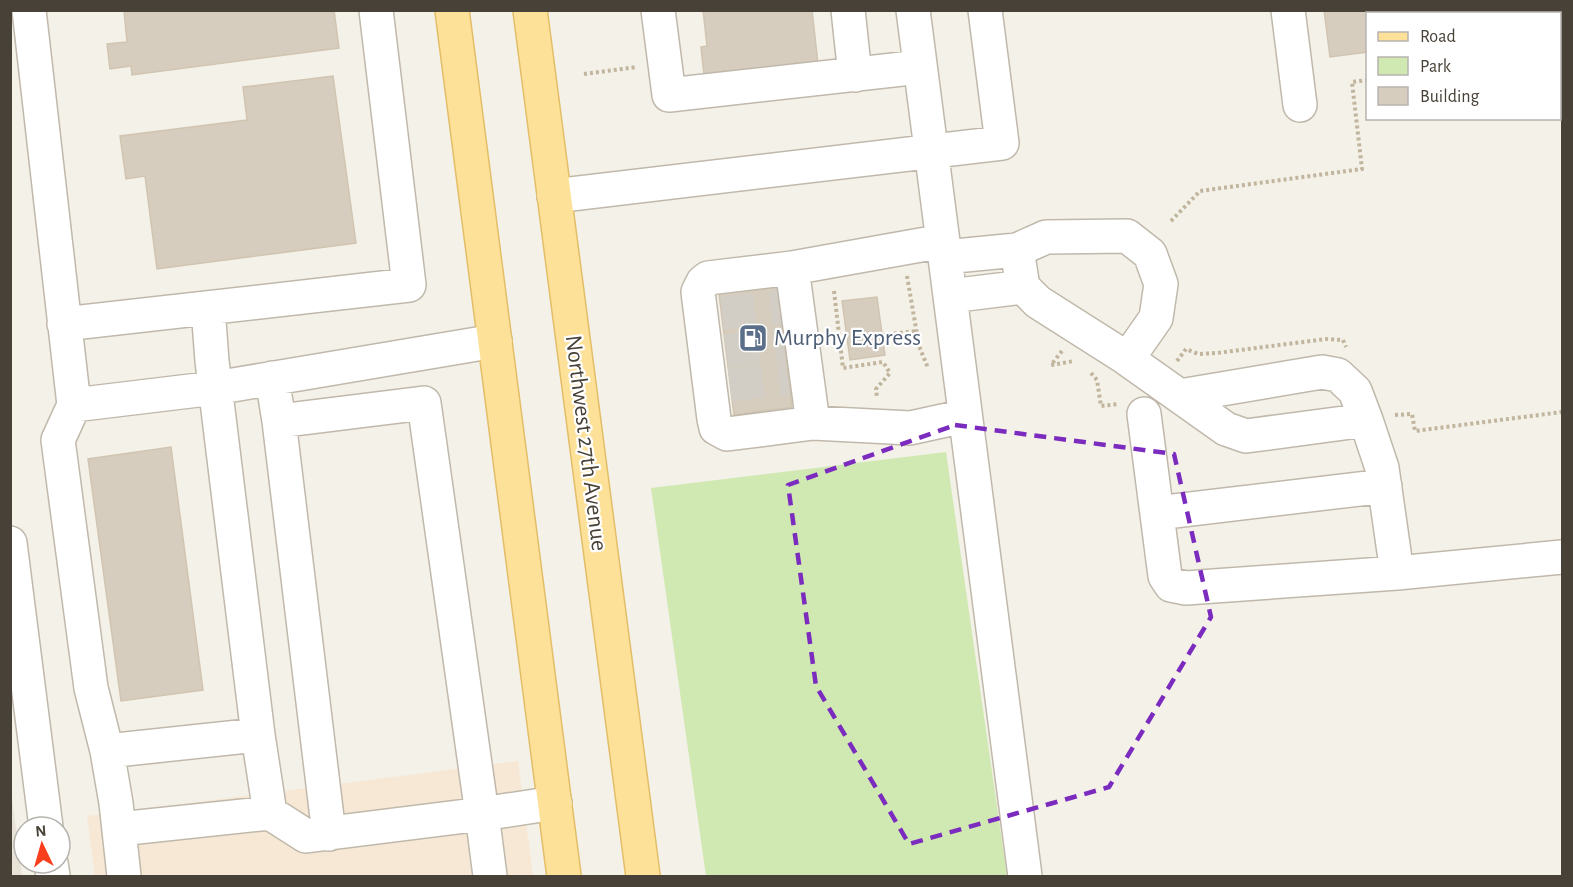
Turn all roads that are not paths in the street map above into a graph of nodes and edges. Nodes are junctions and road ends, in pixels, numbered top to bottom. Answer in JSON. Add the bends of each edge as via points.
{"nodes":[{"id":1,"x":30,"y":10,"type":"edge"},
{"id":2,"x":376,"y":10,"type":"edge"},
{"id":3,"x":452,"y":10,"type":"edge"},
{"id":4,"x":530,"y":10,"type":"edge"},
{"id":5,"x":658,"y":10,"type":"edge"},
{"id":6,"x":848,"y":10,"type":"edge"},
{"id":7,"x":913,"y":10,"type":"edge"},
{"id":8,"x":985,"y":10,"type":"edge"},
{"id":9,"x":1288,"y":10,"type":"edge"},
{"id":10,"x":920,"y":67,"type":"junction"},
{"id":11,"x":855,"y":75,"type":"junction"},
{"id":12,"x":1300,"y":105,"type":"dead end"},
{"id":13,"x":931,"y":151,"type":"junction"},
{"id":14,"x":554,"y":196,"type":"junction"},
{"id":15,"x":944,"y":249,"type":"junction"},
{"id":16,"x":1017,"y":250,"type":"junction"},
{"id":17,"x":792,"y":268,"type":"junction"},
{"id":18,"x":1023,"y":287,"type":"junction"},
{"id":19,"x":950,"y":296,"type":"junction"},
{"id":20,"x":208,"y":308,"type":"junction"},
{"id":21,"x":64,"y":324,"type":"junction"},
{"id":22,"x":495,"y":341,"type":"junction"},
{"id":23,"x":417,"y":354,"type":"junction"},
{"id":24,"x":1123,"y":356,"type":"junction"},
{"id":25,"x":272,"y":378,"type":"junction"},
{"id":26,"x":215,"y":388,"type":"junction"},
{"id":27,"x":1180,"y":396,"type":"junction"},
{"id":28,"x":424,"y":403,"type":"junction"},
{"id":29,"x":74,"y":405,"type":"junction"},
{"id":30,"x":1144,"y":414,"type":"dead end"},
{"id":31,"x":965,"y":416,"type":"junction"},
{"id":32,"x":1366,"y":420,"type":"junction"},
{"id":33,"x":279,"y":421,"type":"junction"},
{"id":34,"x":813,"y":423,"type":"junction"},
{"id":35,"x":1384,"y":486,"type":"junction"},
{"id":36,"x":1157,"y":513,"type":"junction"},
{"id":37,"x":10,"y":543,"type":"edge"},
{"id":38,"x":1563,"y":557,"type":"edge"},
{"id":39,"x":1397,"y":573,"type":"junction"},
{"id":40,"x":258,"y":735,"type":"junction"},
{"id":41,"x":107,"y":751,"type":"junction"},
{"id":42,"x":25,"y":768,"type":"edge"},
{"id":43,"x":555,"y":803,"type":"junction"},
{"id":44,"x":270,"y":813,"type":"junction"},
{"id":45,"x":482,"y":814,"type":"junction"},
{"id":46,"x":42,"y":815,"type":"edge"},
{"id":47,"x":119,"y":829,"type":"junction"},
{"id":48,"x":329,"y":834,"type":"junction"},
{"id":49,"x":124,"y":876,"type":"edge"},
{"id":50,"x":490,"y":876,"type":"edge"},
{"id":51,"x":564,"y":876,"type":"edge"},
{"id":52,"x":643,"y":876,"type":"edge"},
{"id":53,"x":1024,"y":876,"type":"edge"}],
"edges":[{"from":1,"to":21,"type":"street"},
{"from":2,"to":20,"type":"street","via":[[409,285]]},
{"from":3,"to":22,"type":"main road"},
{"from":4,"to":14,"type":"main road","name":"Northwest 27th Avenue"},
{"from":5,"to":11,"type":"street","via":[[669,95]]},
{"from":6,"to":11,"type":"street"},
{"from":7,"to":10,"type":"street"},
{"from":8,"to":13,"type":"street","via":[[1002,143]]},
{"from":9,"to":12,"type":"street"},
{"from":10,"to":11,"type":"street"},
{"from":10,"to":13,"type":"street"},
{"from":13,"to":14,"type":"street"},
{"from":13,"to":15,"type":"street"},
{"from":14,"to":52,"type":"main road","name":"Northwest 27th Avenue"},
{"from":15,"to":16,"type":"street"},
{"from":15,"to":17,"type":"street"},
{"from":15,"to":19,"type":"street"},
{"from":16,"to":18,"type":"street"},
{"from":16,"to":24,"type":"street","via":[[1046,237],[1127,236],[1150,254],[1161,284],[1156,318],[1135,348]]},
{"from":17,"to":34,"type":"street","via":[[789,305],[793,343],[798,376]]},
{"from":17,"to":34,"type":"street","via":[[708,278],[698,292],[711,315],[720,386],[716,428],[727,434]]},
{"from":18,"to":19,"type":"street"},
{"from":18,"to":24,"type":"street","via":[[1038,302]]},
{"from":19,"to":31,"type":"street"},
{"from":20,"to":21,"type":"street"},
{"from":20,"to":26,"type":"street"},
{"from":21,"to":29,"type":"street"},
{"from":22,"to":23,"type":"street"},
{"from":22,"to":43,"type":"main road"},
{"from":23,"to":25,"type":"street"},
{"from":23,"to":28,"type":"street"},
{"from":24,"to":27,"type":"street"},
{"from":25,"to":26,"type":"street"},
{"from":25,"to":33,"type":"street"},
{"from":26,"to":29,"type":"street"},
{"from":26,"to":40,"type":"street"},
{"from":27,"to":32,"type":"street","via":[[1226,429],[1246,436]]},
{"from":27,"to":32,"type":"street","via":[[1322,372],[1338,375],[1355,391]]},
{"from":28,"to":33,"type":"street"},
{"from":28,"to":45,"type":"street"},
{"from":29,"to":41,"type":"street","via":[[58,440],[91,688]]},
{"from":30,"to":36,"type":"street"},
{"from":31,"to":34,"type":"street","via":[[910,428]]},
{"from":31,"to":53,"type":"street"},
{"from":32,"to":35,"type":"street"},
{"from":33,"to":48,"type":"street"},
{"from":35,"to":36,"type":"street"},
{"from":35,"to":39,"type":"street"},
{"from":36,"to":39,"type":"street","via":[[1165,576],[1171,585],[1186,588]]},
{"from":37,"to":42,"type":"street"},
{"from":38,"to":39,"type":"street"},
{"from":40,"to":41,"type":"street"},
{"from":40,"to":44,"type":"street"},
{"from":41,"to":47,"type":"street"},
{"from":42,"to":46,"type":"street"},
{"from":43,"to":45,"type":"street"},
{"from":43,"to":51,"type":"main road"},
{"from":44,"to":47,"type":"street"},
{"from":44,"to":48,"type":"street","via":[[306,836]]},
{"from":45,"to":48,"type":"street"},
{"from":45,"to":50,"type":"street"},
{"from":47,"to":49,"type":"street"}]}
